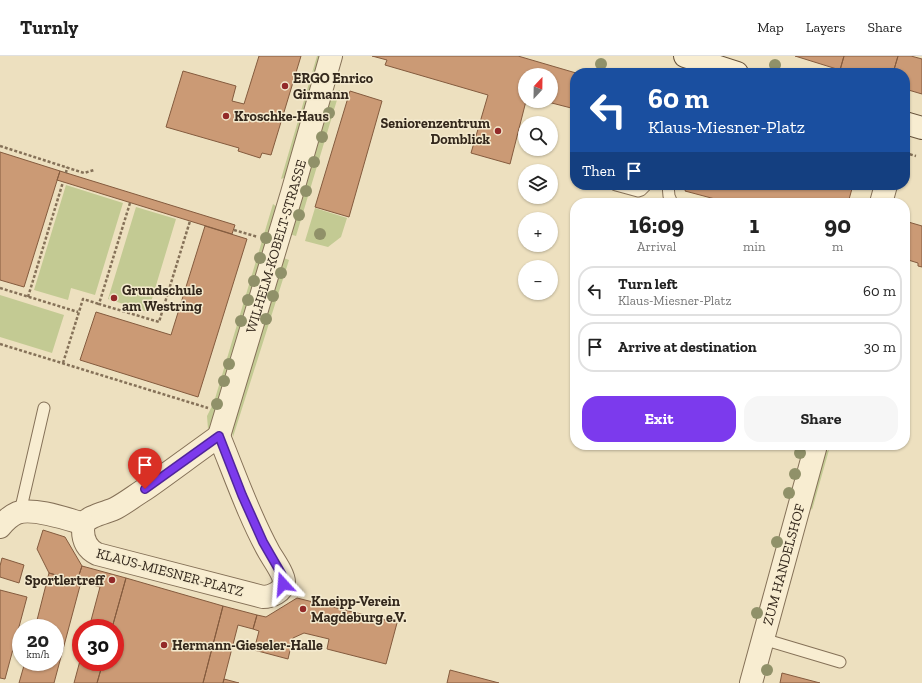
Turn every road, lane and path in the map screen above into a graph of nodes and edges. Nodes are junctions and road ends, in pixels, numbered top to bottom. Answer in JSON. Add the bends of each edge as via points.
{"nodes":[{"id":1,"x":331,"y":56,"type":"edge"},
{"id":2,"x":686,"y":56,"type":"edge"},
{"id":3,"x":705,"y":68,"type":"edge"},
{"id":4,"x":910,"y":124,"type":"edge"},
{"id":5,"x":922,"y":128,"type":"edge"},
{"id":6,"x":0,"y":146,"type":"edge"},
{"id":7,"x":910,"y":154,"type":"edge"},
{"id":8,"x":916,"y":156,"type":"dead end"},
{"id":9,"x":68,"y":167,"type":"junction"},
{"id":10,"x":94,"y":170,"type":"dead end"},
{"id":11,"x":66,"y":173,"type":"dead end"},
{"id":12,"x":63,"y":182,"type":"dead end"},
{"id":13,"x":130,"y":203,"type":"dead end"},
{"id":14,"x":190,"y":221,"type":"dead end"},
{"id":15,"x":234,"y":230,"type":"dead end"},
{"id":16,"x":260,"y":238,"type":"dead end"},
{"id":17,"x":0,"y":288,"type":"edge"},
{"id":18,"x":28,"y":297,"type":"junction"},
{"id":19,"x":99,"y":304,"type":"junction"},
{"id":20,"x":78,"y":312,"type":"junction"},
{"id":21,"x":0,"y":344,"type":"edge"},
{"id":22,"x":63,"y":363,"type":"junction"},
{"id":23,"x":44,"y":408,"type":"dead end"},
{"id":24,"x":208,"y":408,"type":"dead end"},
{"id":25,"x":219,"y":436,"type":"junction"},
{"id":26,"x":815,"y":450,"type":"edge"},
{"id":27,"x":20,"y":512,"type":"junction"},
{"id":28,"x":84,"y":524,"type":"junction"},
{"id":29,"x":0,"y":527,"type":"edge"},
{"id":30,"x":763,"y":639,"type":"junction"},
{"id":31,"x":840,"y":662,"type":"dead end"},
{"id":32,"x":751,"y":683,"type":"edge"}],
"edges":[{"from":1,"to":25,"type":"street","name":"WILHELM-KOBELT-STRASSE"},
{"from":2,"to":3,"type":"street"},
{"from":4,"to":5,"type":"street"},
{"from":6,"to":9,"type":"path"},
{"from":7,"to":8,"type":"path"},
{"from":9,"to":10,"type":"path","via":[[84,172]]},
{"from":9,"to":11,"type":"path"},
{"from":12,"to":18,"type":"path"},
{"from":13,"to":19,"type":"path"},
{"from":14,"to":19,"type":"path","via":[[159,322]]},
{"from":15,"to":16,"type":"path"},
{"from":17,"to":18,"type":"path"},
{"from":18,"to":20,"type":"path"},
{"from":19,"to":20,"type":"path","via":[[82,299]]},
{"from":20,"to":22,"type":"path"},
{"from":21,"to":22,"type":"path"},
{"from":22,"to":24,"type":"path"},
{"from":23,"to":27,"type":"lane"},
{"from":25,"to":28,"type":"street","via":[[122,504],[88,519]]},
{"from":25,"to":28,"type":"street","name":"KLAUS-MIESNER-PLATZ","via":[[263,542],[283,578],[282,587],[274,595],[263,597],[98,554],[84,541]]},
{"from":26,"to":30,"type":"street","name":"ZUM HANDELSHOF"},
{"from":27,"to":28,"type":"street","via":[[43,513]]},
{"from":27,"to":29,"type":"street"},
{"from":30,"to":31,"type":"lane"},
{"from":30,"to":32,"type":"street","name":"ZUM HANDELSHOF"}]}
